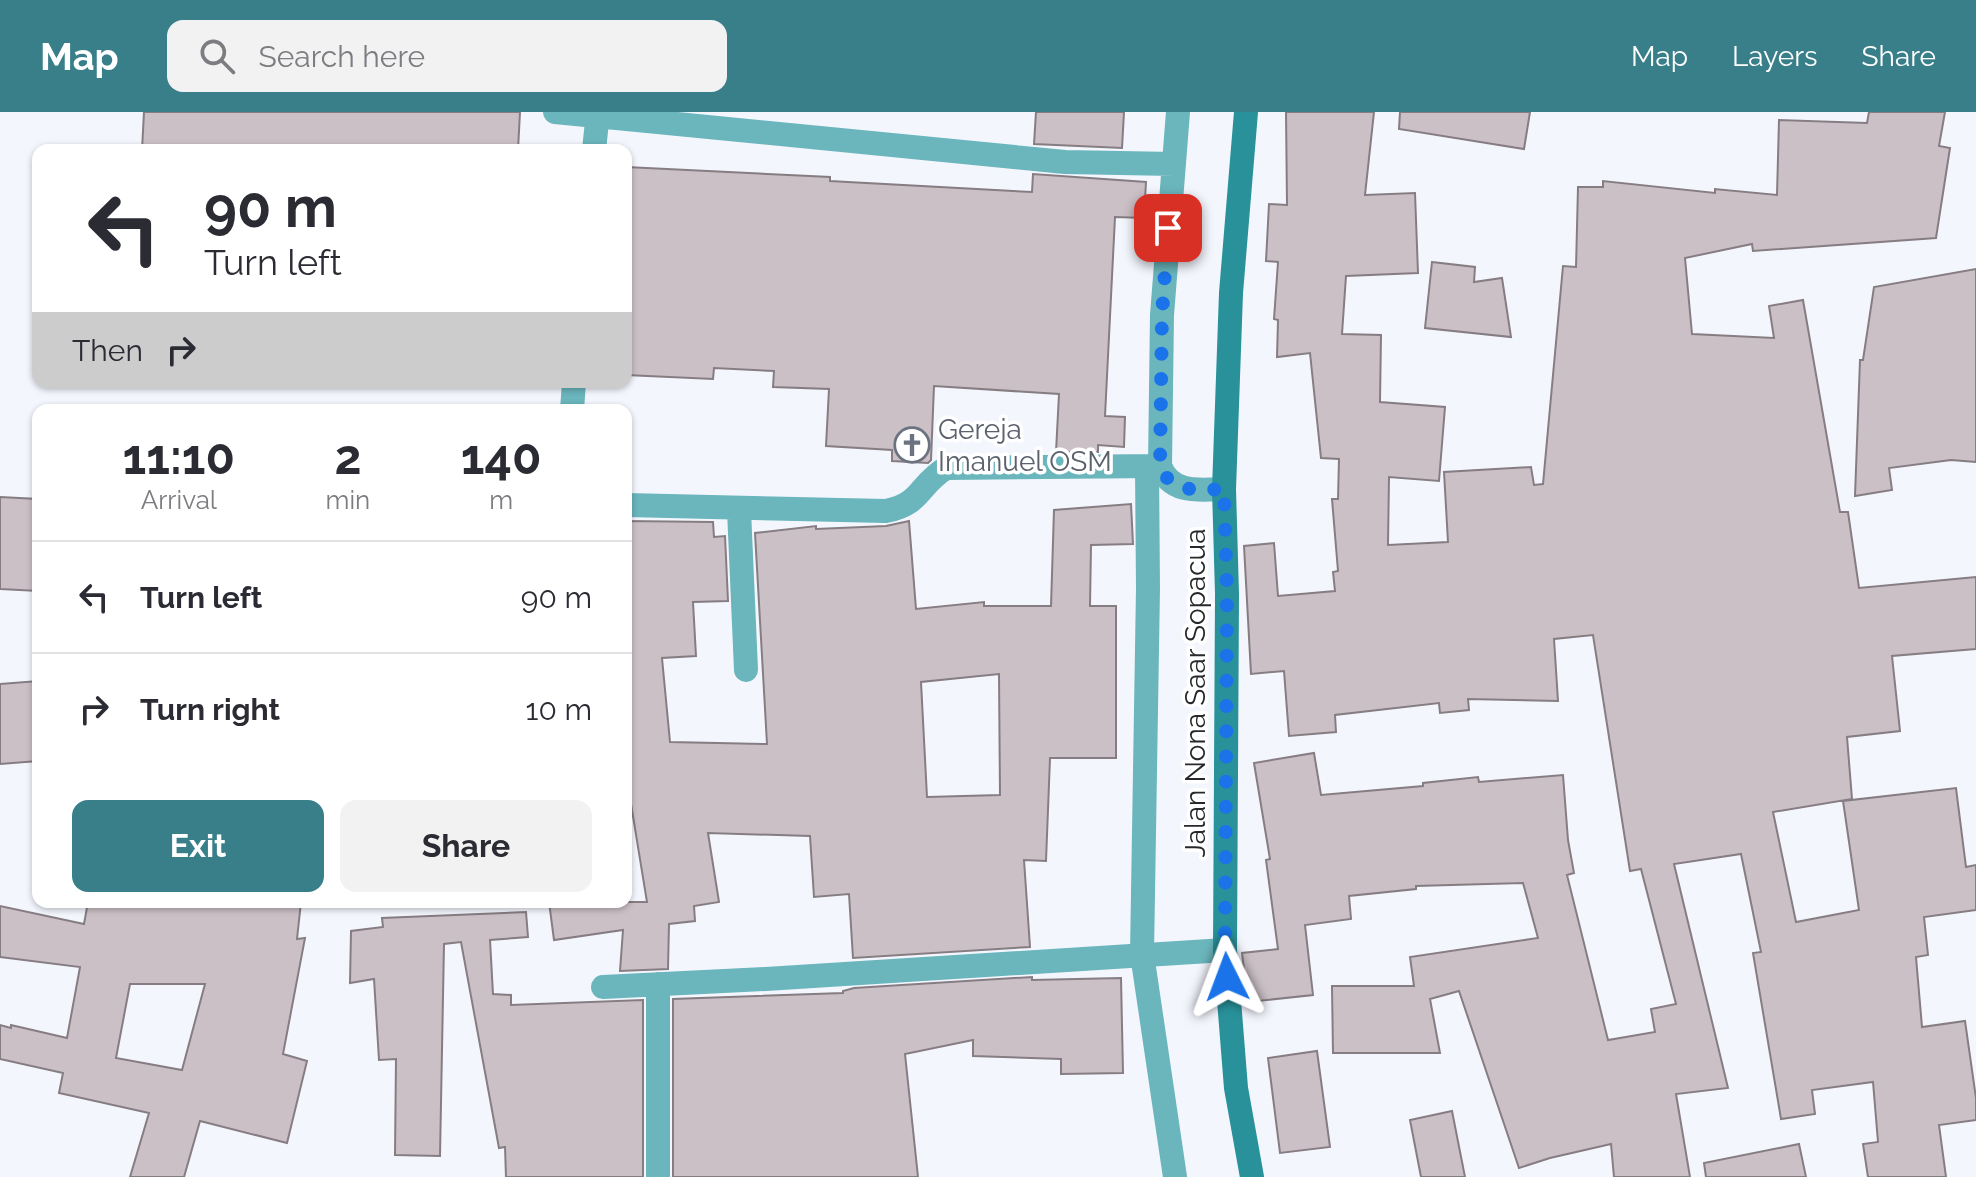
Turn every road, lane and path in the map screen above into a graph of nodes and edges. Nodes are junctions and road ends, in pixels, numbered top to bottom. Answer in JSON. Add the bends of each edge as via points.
{"nodes":[{"id":1,"x":555,"y":112,"type":"edge"},
{"id":2,"x":1178,"y":112,"type":"edge"},
{"id":3,"x":1246,"y":112,"type":"edge"},
{"id":4,"x":598,"y":113,"type":"edge"},
{"id":5,"x":595,"y":144,"type":"edge"},
{"id":6,"x":1174,"y":164,"type":"junction"},
{"id":7,"x":1153,"y":466,"type":"junction"},
{"id":8,"x":1224,"y":489,"type":"junction"},
{"id":9,"x":632,"y":505,"type":"edge"},
{"id":10,"x":739,"y":510,"type":"junction"},
{"id":11,"x":746,"y":670,"type":"dead end"},
{"id":12,"x":1225,"y":950,"type":"junction"},
{"id":13,"x":1142,"y":954,"type":"junction"},
{"id":14,"x":658,"y":984,"type":"junction"},
{"id":15,"x":603,"y":987,"type":"dead end"},
{"id":16,"x":658,"y":1175,"type":"edge"},
{"id":17,"x":1175,"y":1177,"type":"edge"},
{"id":18,"x":1252,"y":1177,"type":"edge"}],
"edges":[{"from":1,"to":4,"type":"street"},
{"from":2,"to":6,"type":"street"},
{"from":3,"to":8,"type":"main road","name":"Jalan Nona Saar Sopacua","via":[[1231,293]]},
{"from":4,"to":5,"type":"street"},
{"from":4,"to":6,"type":"street","via":[[1049,161]]},
{"from":6,"to":7,"type":"street"},
{"from":7,"to":8,"type":"street","via":[[1178,487]]},
{"from":7,"to":10,"type":"street","via":[[946,468],[903,508]]},
{"from":7,"to":13,"type":"street"},
{"from":8,"to":12,"type":"main road","name":"Jalan Nona Saar Sopacua"},
{"from":9,"to":10,"type":"street"},
{"from":10,"to":11,"type":"street"},
{"from":12,"to":13,"type":"street"},
{"from":12,"to":18,"type":"main road","name":"Jalan Nona Saar Sopacua","via":[[1236,1088]]},
{"from":13,"to":14,"type":"street"},
{"from":13,"to":17,"type":"street"},
{"from":14,"to":15,"type":"street"},
{"from":14,"to":16,"type":"street"}]}
